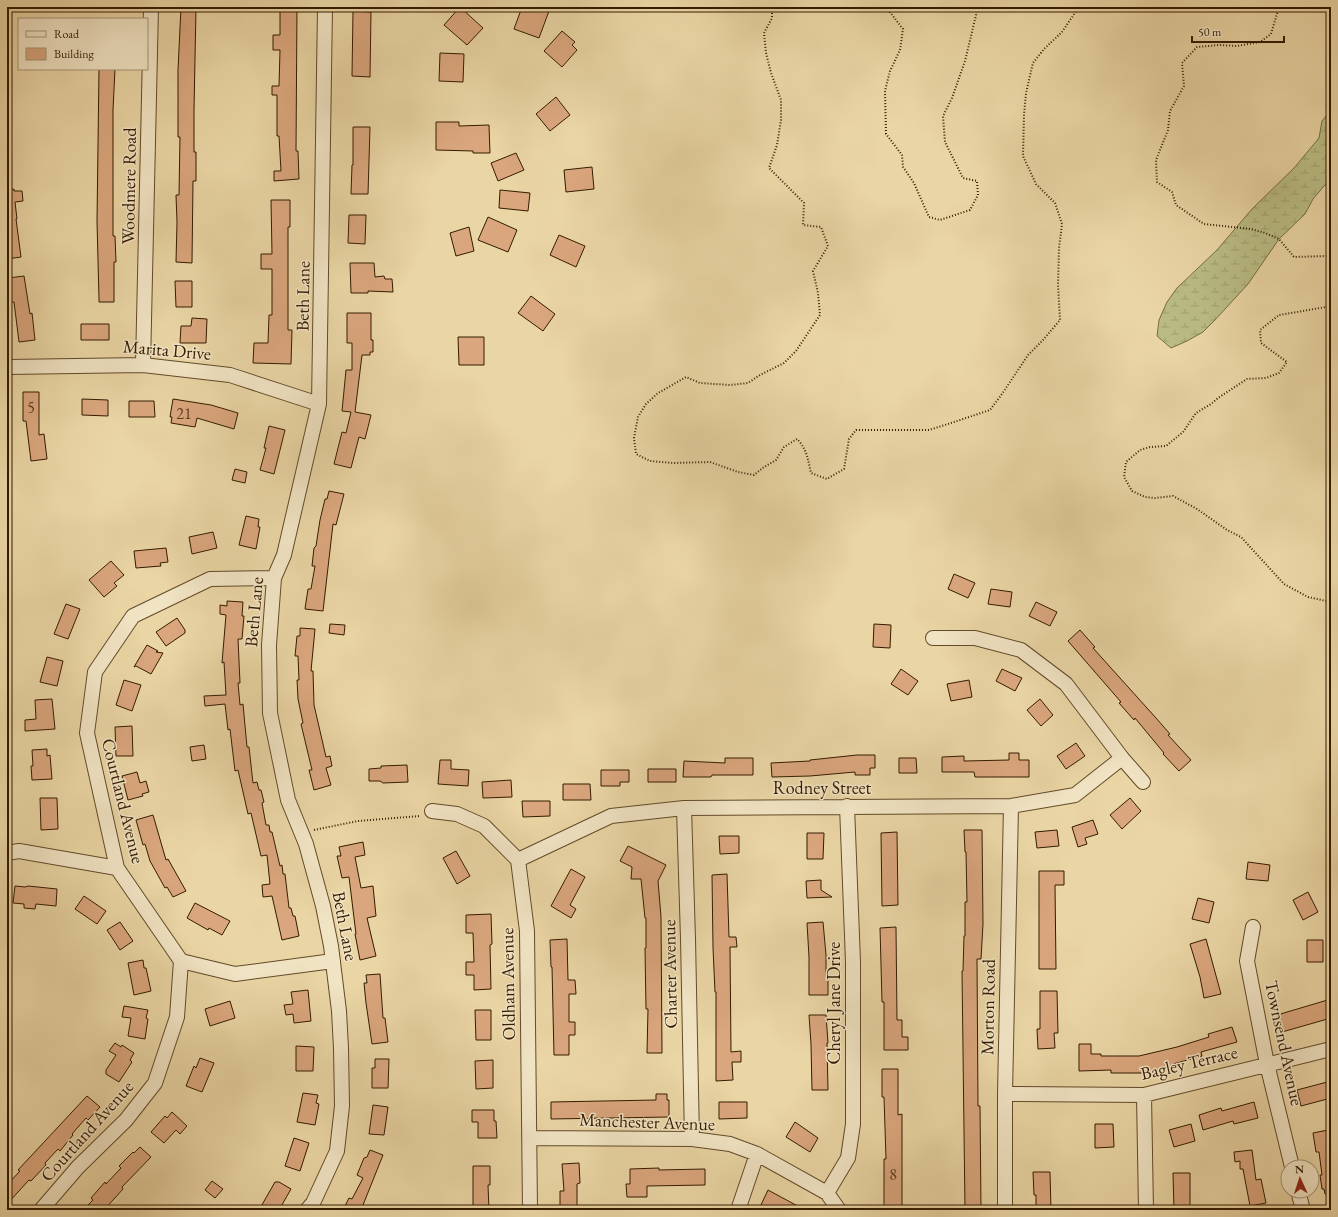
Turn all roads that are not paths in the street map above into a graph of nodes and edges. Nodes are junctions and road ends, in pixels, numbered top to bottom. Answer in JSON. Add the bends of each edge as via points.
{"nodes":[{"id":1,"x":151,"y":7,"type":"edge"},
{"id":2,"x":326,"y":7,"type":"edge"},
{"id":3,"x":143,"y":365,"type":"junction"},
{"id":4,"x":7,"y":367,"type":"edge"},
{"id":5,"x":319,"y":404,"type":"junction"},
{"id":6,"x":274,"y":578,"type":"junction"},
{"id":7,"x":933,"y":638,"type":"dead end"},
{"id":8,"x":1122,"y":758,"type":"junction"},
{"id":9,"x":1143,"y":782,"type":"dead end"},
{"id":10,"x":847,"y":806,"type":"junction"},
{"id":11,"x":1011,"y":806,"type":"junction"},
{"id":12,"x":684,"y":808,"type":"junction"},
{"id":13,"x":432,"y":811,"type":"road end"},
{"id":14,"x":7,"y":853,"type":"edge"},
{"id":15,"x":518,"y":860,"type":"junction"},
{"id":16,"x":117,"y":868,"type":"junction"},
{"id":17,"x":1253,"y":927,"type":"dead end"},
{"id":18,"x":181,"y":961,"type":"junction"},
{"id":19,"x":333,"y":961,"type":"junction"},
{"id":20,"x":1331,"y":1049,"type":"edge"},
{"id":21,"x":1267,"y":1064,"type":"junction"},
{"id":22,"x":1005,"y":1094,"type":"junction"},
{"id":23,"x":1144,"y":1095,"type":"junction"},
{"id":24,"x":530,"y":1138,"type":"junction"},
{"id":25,"x":692,"y":1139,"type":"junction"},
{"id":26,"x":757,"y":1154,"type":"junction"},
{"id":27,"x":1290,"y":1159,"type":"edge"},
{"id":28,"x":827,"y":1193,"type":"junction"},
{"id":29,"x":1300,"y":1199,"type":"edge"},
{"id":30,"x":41,"y":1210,"type":"edge"},
{"id":31,"x":307,"y":1210,"type":"edge"},
{"id":32,"x":530,"y":1210,"type":"edge"},
{"id":33,"x":738,"y":1210,"type":"edge"},
{"id":34,"x":839,"y":1210,"type":"edge"},
{"id":35,"x":1005,"y":1210,"type":"edge"},
{"id":36,"x":1146,"y":1210,"type":"edge"},
{"id":37,"x":1303,"y":1210,"type":"edge"}],
"edges":[{"from":1,"to":3,"type":"street","name":"Woodmere Road"},
{"from":2,"to":5,"type":"street","name":"Beth Lane"},
{"from":3,"to":4,"type":"street","name":"Marita Drive"},
{"from":3,"to":5,"type":"street","name":"Marita Drive","via":[[230,375]]},
{"from":5,"to":6,"type":"street","name":"Beth Lane","via":[[284,555]]},
{"from":6,"to":16,"type":"street","name":"Courtland Avenue","via":[[210,579],[133,616],[95,672],[87,733]]},
{"from":6,"to":19,"type":"street","name":"Beth Lane","via":[[269,645],[270,713],[288,800],[306,844],[323,906]]},
{"from":7,"to":8,"type":"street","via":[[976,638],[1021,650],[1066,684]]},
{"from":8,"to":9,"type":"street"},
{"from":8,"to":11,"type":"street","name":"Rodney Street","via":[[1076,795]]},
{"from":10,"to":11,"type":"street","name":"Rodney Street"},
{"from":10,"to":12,"type":"street","name":"Rodney Street"},
{"from":10,"to":28,"type":"street","name":"Cheryl Jane Drive","via":[[853,962],[853,1124],[848,1158]]},
{"from":11,"to":22,"type":"street","name":"Morton Road"},
{"from":12,"to":15,"type":"street","name":"Rodney Street","via":[[611,816]]},
{"from":12,"to":25,"type":"street","name":"Charter Avenue"},
{"from":13,"to":15,"type":"street","via":[[457,814],[484,826]]},
{"from":14,"to":16,"type":"street","via":[[19,851]]},
{"from":15,"to":24,"type":"street","name":"Oldham Avenue","via":[[527,931]]},
{"from":16,"to":18,"type":"street","name":"Courtland Avenue"},
{"from":17,"to":21,"type":"street","name":"Townsend Avenue","via":[[1247,961]]},
{"from":18,"to":19,"type":"street","via":[[235,974]]},
{"from":18,"to":30,"type":"street","name":"Courtland Avenue","via":[[177,1017],[155,1083],[126,1120],[78,1167]]},
{"from":19,"to":31,"type":"street","name":"Beth Lane","via":[[340,1033],[342,1106],[337,1151],[313,1203]]},
{"from":20,"to":21,"type":"street","name":"Bagley Terrace"},
{"from":21,"to":23,"type":"street","name":"Bagley Terrace"},
{"from":21,"to":27,"type":"street","name":"Townsend Avenue"},
{"from":22,"to":23,"type":"street","name":"Bagley Terrace"},
{"from":22,"to":35,"type":"street","name":"Morton Road"},
{"from":23,"to":36,"type":"street"},
{"from":24,"to":25,"type":"street","name":"Manchester Avenue"},
{"from":24,"to":32,"type":"street","name":"Oldham Avenue"},
{"from":25,"to":26,"type":"street","name":"Manchester Avenue","via":[[730,1144]]},
{"from":26,"to":28,"type":"street","name":"Manchester Avenue"},
{"from":26,"to":33,"type":"street"},
{"from":28,"to":34,"type":"street","name":"Manchester Avenue"},
{"from":29,"to":37,"type":"street"}]}
